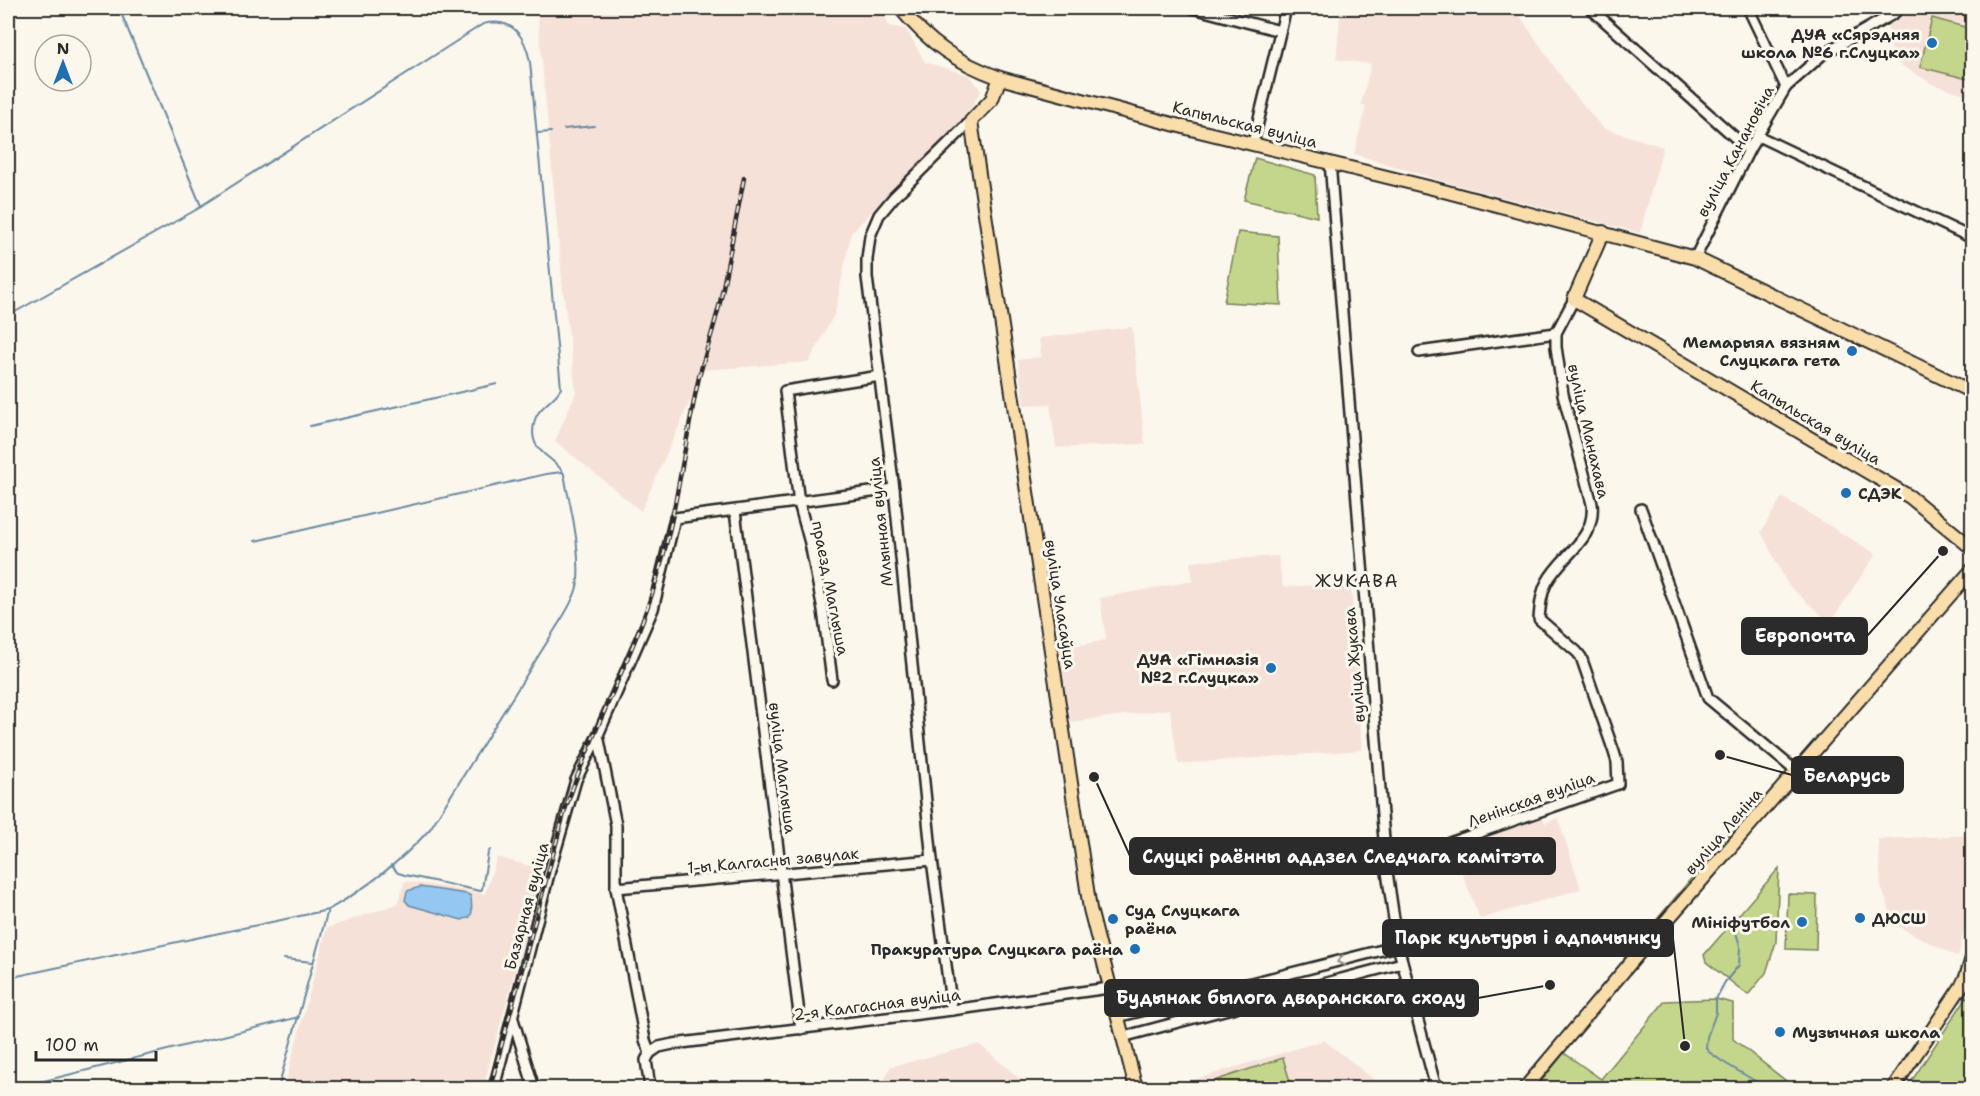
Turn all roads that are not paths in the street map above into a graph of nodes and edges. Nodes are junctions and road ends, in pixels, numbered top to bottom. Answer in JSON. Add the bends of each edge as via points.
{"nodes":[{"id":1,"x":900,"y":8,"type":"edge"},
{"id":2,"x":1193,"y":8,"type":"edge"},
{"id":3,"x":1286,"y":8,"type":"edge"},
{"id":4,"x":1590,"y":8,"type":"edge"},
{"id":5,"x":1748,"y":8,"type":"edge"},
{"id":6,"x":1900,"y":8,"type":"edge"},
{"id":7,"x":1280,"y":31,"type":"junction"},
{"id":8,"x":1000,"y":78,"type":"junction"},
{"id":9,"x":1786,"y":87,"type":"junction"},
{"id":10,"x":971,"y":121,"type":"junction"},
{"id":11,"x":1758,"y":136,"type":"junction"},
{"id":12,"x":1253,"y":143,"type":"junction"},
{"id":13,"x":1749,"y":150,"type":"junction"},
{"id":14,"x":1330,"y":162,"type":"junction"},
{"id":15,"x":1603,"y":232,"type":"junction"},
{"id":16,"x":1972,"y":238,"type":"edge"},
{"id":17,"x":1695,"y":258,"type":"junction"},
{"id":18,"x":1574,"y":299,"type":"junction"},
{"id":19,"x":1556,"y":333,"type":"junction"},
{"id":20,"x":1419,"y":352,"type":"dead end"},
{"id":21,"x":880,"y":376,"type":"junction"},
{"id":22,"x":1972,"y":392,"type":"edge"},
{"id":23,"x":894,"y":489,"type":"junction"},
{"id":24,"x":799,"y":503,"type":"junction"},
{"id":25,"x":1641,"y":509,"type":"dead end"},
{"id":26,"x":735,"y":512,"type":"junction"},
{"id":27,"x":1972,"y":548,"type":"edge"},
{"id":28,"x":1972,"y":570,"type":"edge"},
{"id":29,"x":832,"y":680,"type":"dead end"},
{"id":30,"x":598,"y":735,"type":"junction"},
{"id":31,"x":1797,"y":772,"type":"junction"},
{"id":32,"x":1618,"y":784,"type":"joint"},
{"id":33,"x":932,"y":860,"type":"junction"},
{"id":34,"x":1386,"y":865,"type":"junction"},
{"id":35,"x":782,"y":875,"type":"junction"},
{"id":36,"x":616,"y":888,"type":"junction"},
{"id":37,"x":1398,"y":946,"type":"junction"},
{"id":38,"x":1972,"y":958,"type":"edge"},
{"id":39,"x":1402,"y":963,"type":"junction"},
{"id":40,"x":1109,"y":987,"type":"junction"},
{"id":41,"x":952,"y":1010,"type":"junction"},
{"id":42,"x":513,"y":1017,"type":"junction"},
{"id":43,"x":1117,"y":1017,"type":"junction"},
{"id":44,"x":801,"y":1029,"type":"junction"},
{"id":45,"x":1122,"y":1037,"type":"junction"},
{"id":46,"x":650,"y":1053,"type":"junction"},
{"id":47,"x":494,"y":1089,"type":"edge"},
{"id":48,"x":534,"y":1089,"type":"edge"},
{"id":49,"x":650,"y":1089,"type":"edge"},
{"id":50,"x":1136,"y":1089,"type":"edge"},
{"id":51,"x":1436,"y":1089,"type":"edge"},
{"id":52,"x":1525,"y":1089,"type":"edge"},
{"id":53,"x":1893,"y":1089,"type":"edge"}],
"edges":[{"from":1,"to":8,"type":"main road","name":"Капыльская вуліца","via":[[944,51],[974,69]]},
{"from":2,"to":7,"type":"street"},
{"from":3,"to":7,"type":"street"},
{"from":4,"to":13,"type":"street"},
{"from":5,"to":9,"type":"street"},
{"from":6,"to":9,"type":"street","name":"вуліца Канановіча","via":[[1828,50]]},
{"from":7,"to":12,"type":"street"},
{"from":8,"to":10,"type":"main road","name":"Млынная вуліца","via":[[992,99]]},
{"from":8,"to":12,"type":"main road","name":"Капыльская вуліца"},
{"from":9,"to":11,"type":"street","name":"вуліца Канановіча"},
{"from":10,"to":21,"type":"street","name":"Млынная вуліца","via":[[894,197],[879,215],[870,236],[867,277]]},
{"from":10,"to":40,"type":"main road","name":"вуліца Уласаўца","via":[[1090,909]]},
{"from":11,"to":13,"type":"street","name":"вуліца Канановіча"},
{"from":11,"to":16,"type":"street"},
{"from":12,"to":14,"type":"main road","name":"Капыльская вуліца"},
{"from":13,"to":17,"type":"street","name":"вуліца Канановіча"},
{"from":14,"to":15,"type":"main road","name":"Капыльская вуліца"},
{"from":14,"to":34,"type":"street","name":"вуліца Жукава"},
{"from":15,"to":17,"type":"main road","name":"Капыльская вуліца"},
{"from":15,"to":18,"type":"main road"},
{"from":17,"to":22,"type":"main road","name":"Капыльская вуліца"},
{"from":18,"to":19,"type":"street"},
{"from":18,"to":27,"type":"main road","name":"Капыльская вуліца","via":[[1910,497]]},
{"from":19,"to":20,"type":"street"},
{"from":19,"to":32,"type":"street","name":"вуліца Манахава","via":[[1558,370],[1593,521],[1546,583],[1539,619],[1581,657],[1617,762]]},
{"from":21,"to":23,"type":"street","name":"Млынная вуліца"},
{"from":21,"to":24,"type":"street","name":"праезд Маглыша","via":[[785,391]]},
{"from":23,"to":24,"type":"street"},
{"from":23,"to":33,"type":"street","name":"Млынная вуліца"},
{"from":24,"to":26,"type":"street"},
{"from":24,"to":29,"type":"street","name":"праезд Маглыша","via":[[823,610]]},
{"from":25,"to":31,"type":"street","via":[[1708,698]]},
{"from":26,"to":30,"type":"street","name":"Базарная вуліца","via":[[675,519],[653,609]]},
{"from":26,"to":35,"type":"street","name":"вуліца Маглыша"},
{"from":28,"to":31,"type":"main road","name":"вуліца Леніна"},
{"from":30,"to":36,"type":"street","via":[[616,825]]},
{"from":30,"to":42,"type":"street","name":"Базарная вуліца","via":[[576,780]]},
{"from":31,"to":52,"type":"main road","name":"вуліца Леніна"},
{"from":32,"to":34,"type":"street","name":"Ленінская вуліца"},
{"from":33,"to":35,"type":"street","name":"1-ы Калгасны завулак"},
{"from":33,"to":41,"type":"street","name":"Млынная вуліца"},
{"from":34,"to":37,"type":"street","name":"вуліца Жукава"},
{"from":35,"to":36,"type":"street","name":"1-ы Калгасны завулак"},
{"from":35,"to":44,"type":"street","name":"вуліца Маглыша"},
{"from":36,"to":46,"type":"street"},
{"from":37,"to":39,"type":"street","name":"вуліца Жукава"},
{"from":37,"to":43,"type":"street","one_way":true},
{"from":38,"to":53,"type":"main road","via":[[1961,987]]},
{"from":39,"to":45,"type":"street"},
{"from":39,"to":51,"type":"street","name":"вуліца Жукава"},
{"from":40,"to":41,"type":"street","name":"2-я Калгасная вуліца"},
{"from":40,"to":43,"type":"main road","name":"вуліца Уласаўца"},
{"from":41,"to":44,"type":"street","name":"2-я Калгасная вуліца"},
{"from":42,"to":47,"type":"street","name":"Базарная вуліца"},
{"from":42,"to":48,"type":"street"},
{"from":43,"to":45,"type":"main road","name":"вуліца Уласаўца"},
{"from":44,"to":46,"type":"street","name":"2-я Калгасная вуліца","via":[[673,1044]]},
{"from":45,"to":50,"type":"main road","name":"вуліца Уласаўца"},
{"from":46,"to":49,"type":"street","via":[[646,1060]]}]}
